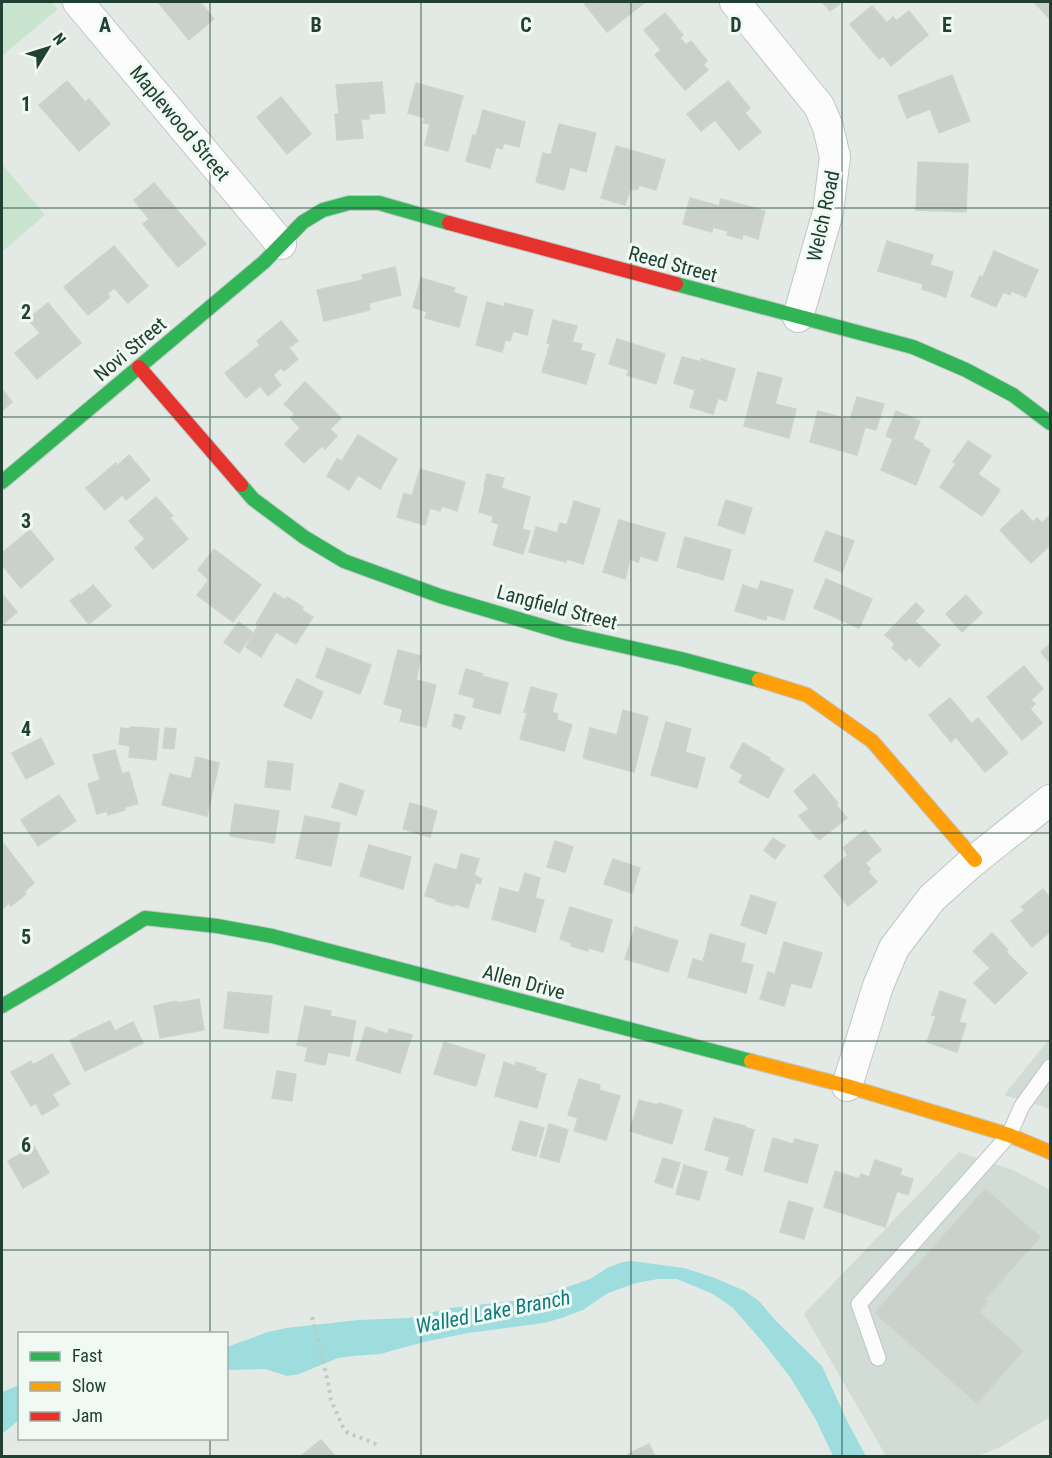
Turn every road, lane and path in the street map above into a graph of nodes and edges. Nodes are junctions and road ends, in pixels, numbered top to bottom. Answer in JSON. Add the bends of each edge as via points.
{"nodes":[{"id":1,"x":78,"y":2,"type":"edge"},
{"id":2,"x":735,"y":2,"type":"edge"},
{"id":3,"x":281,"y":244,"type":"junction"},
{"id":4,"x":798,"y":317,"type":"junction"},
{"id":5,"x":139,"y":367,"type":"junction"},
{"id":6,"x":1050,"y":423,"type":"edge"},
{"id":7,"x":2,"y":482,"type":"edge"},
{"id":8,"x":1050,"y":800,"type":"edge"},
{"id":9,"x":975,"y":860,"type":"junction"},
{"id":10,"x":2,"y":1006,"type":"edge"},
{"id":11,"x":1050,"y":1067,"type":"edge"},
{"id":12,"x":847,"y":1086,"type":"junction"},
{"id":13,"x":1009,"y":1135,"type":"junction"},
{"id":14,"x":1050,"y":1152,"type":"edge"},
{"id":15,"x":312,"y":1317,"type":"dead end"},
{"id":16,"x":878,"y":1358,"type":"dead end"},
{"id":17,"x":378,"y":1446,"type":"dead end"}],
"edges":[{"from":1,"to":3,"type":"street","name":"Maplewood Street"},
{"from":2,"to":4,"type":"street","name":"Welch Road","via":[[819,106],[835,157],[828,212]]},
{"from":3,"to":4,"type":"street","name":"Reed Street","via":[[303,222],[323,210],[349,203],[379,203]]},
{"from":3,"to":5,"type":"street","name":"Novi Street"},
{"from":4,"to":6,"type":"street","name":"Reed Street","via":[[913,347],[1013,395]]},
{"from":5,"to":7,"type":"street","name":"Novi Street"},
{"from":5,"to":9,"type":"street","name":"Langfield Street","via":[[253,499],[344,561],[440,596],[569,634],[681,659],[807,695],[872,741]]},
{"from":8,"to":9,"type":"street"},
{"from":9,"to":12,"type":"street","via":[[932,898],[894,948]]},
{"from":10,"to":12,"type":"street","name":"Allen Drive","via":[[145,918],[272,936]]},
{"from":11,"to":13,"type":"lane","via":[[1022,1106]]},
{"from":12,"to":13,"type":"street","name":"Allen Drive"},
{"from":13,"to":14,"type":"street","name":"Allen Drive"},
{"from":13,"to":16,"type":"lane","via":[[859,1304]]},
{"from":15,"to":17,"type":"path","via":[[331,1400],[343,1427]]}]}
